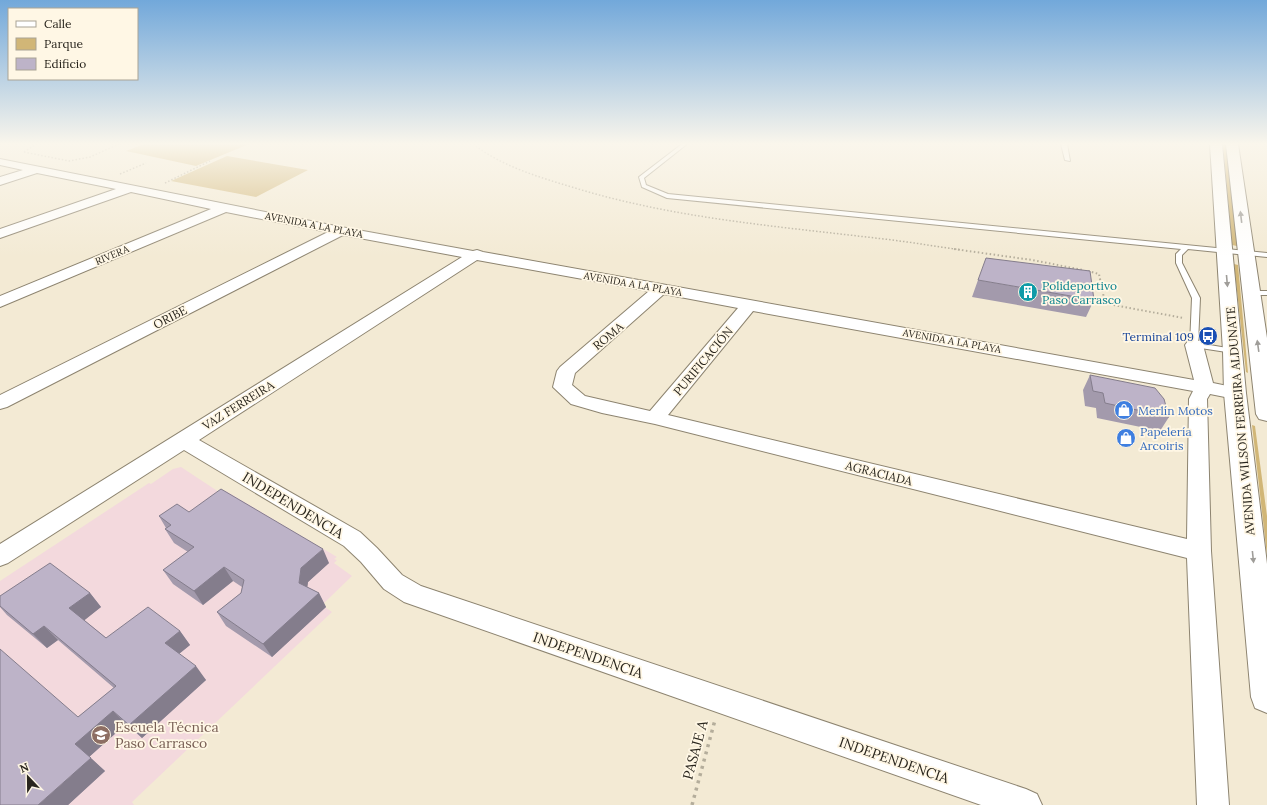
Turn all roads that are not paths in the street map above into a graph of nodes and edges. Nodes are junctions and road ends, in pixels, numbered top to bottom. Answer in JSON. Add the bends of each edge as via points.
{"nodes":[{"id":1,"x":99,"y":182,"type":"edge"},
{"id":2,"x":642,"y":182,"type":"edge"},
{"id":3,"x":1219,"y":182,"type":"edge"},
{"id":4,"x":1237,"y":182,"type":"edge"},
{"id":5,"x":131,"y":188,"type":"junction"},
{"id":6,"x":224,"y":208,"type":"junction"},
{"id":7,"x":341,"y":231,"type":"junction"},
{"id":8,"x":0,"y":234,"type":"edge"},
{"id":9,"x":1187,"y":246,"type":"junction"},
{"id":10,"x":1224,"y":250,"type":"junction"},
{"id":11,"x":1246,"y":252,"type":"junction"},
{"id":12,"x":477,"y":254,"type":"junction"},
{"id":13,"x":1267,"y":255,"type":"edge"},
{"id":14,"x":661,"y":289,"type":"junction"},
{"id":15,"x":1259,"y":293,"type":"edge"},
{"id":16,"x":0,"y":302,"type":"edge"},
{"id":17,"x":750,"y":304,"type":"junction"},
{"id":18,"x":1194,"y":345,"type":"junction"},
{"id":19,"x":1233,"y":351,"type":"junction"},
{"id":20,"x":562,"y":387,"type":"joint"},
{"id":21,"x":1205,"y":387,"type":"junction"},
{"id":22,"x":1235,"y":393,"type":"junction"},
{"id":23,"x":0,"y":403,"type":"edge"},
{"id":24,"x":1266,"y":404,"type":"edge"},
{"id":25,"x":655,"y":418,"type":"junction"},
{"id":26,"x":183,"y":440,"type":"junction"},
{"id":27,"x":1199,"y":551,"type":"junction"},
{"id":28,"x":0,"y":556,"type":"edge"},
{"id":29,"x":1267,"y":697,"type":"edge"},
{"id":30,"x":1026,"y":805,"type":"edge"},
{"id":31,"x":1213,"y":805,"type":"edge"}],
"edges":[{"from":1,"to":5,"type":"street","name":"AVENIDA A LA PLAYA"},
{"from":2,"to":9,"type":"lane","via":[[644,186],[667,196]]},
{"from":3,"to":10,"type":"main road","name":"AVENIDA WILSON FERREIRA ALDUNATE"},
{"from":11,"to":4,"type":"main road","name":"AVENIDA WILSON FERREIRA ALDUNATE","one_way":true},
{"from":5,"to":6,"type":"street","name":"AVENIDA A LA PLAYA"},
{"from":5,"to":8,"type":"street"},
{"from":6,"to":7,"type":"street","name":"AVENIDA A LA PLAYA"},
{"from":6,"to":16,"type":"street","name":"RIVERA"},
{"from":7,"to":12,"type":"street","name":"AVENIDA A LA PLAYA"},
{"from":7,"to":23,"type":"street","name":"ORIBE"},
{"from":9,"to":10,"type":"lane"},
{"from":9,"to":18,"type":"lane","via":[[1179,254],[1179,263],[1196,298]]},
{"from":10,"to":11,"type":"lane"},
{"from":10,"to":19,"type":"main road","name":"AVENIDA WILSON FERREIRA ALDUNATE","one_way":true},
{"from":11,"to":13,"type":"lane"},
{"from":11,"to":15,"type":"main road","name":"AVENIDA WILSON FERREIRA ALDUNATE"},
{"from":12,"to":14,"type":"street","name":"AVENIDA A LA PLAYA"},
{"from":12,"to":26,"type":"street","name":"VAZ FERREIRA"},
{"from":14,"to":17,"type":"street","name":"AVENIDA A LA PLAYA"},
{"from":14,"to":20,"type":"street","name":"ROMA","via":[[566,371]]},
{"from":24,"to":15,"type":"main road","name":"AVENIDA WILSON FERREIRA ALDUNATE","one_way":true},
{"from":17,"to":21,"type":"street","name":"AVENIDA A LA PLAYA"},
{"from":17,"to":25,"type":"street","name":"PURIFICACIÓN"},
{"from":18,"to":19,"type":"lane"},
{"from":18,"to":21,"type":"street"},
{"from":19,"to":22,"type":"main road","name":"AVENIDA WILSON FERREIRA ALDUNATE"},
{"from":20,"to":25,"type":"street","name":"AGRACIADA","via":[[578,400]]},
{"from":21,"to":22,"type":"street","name":"AVENIDA A LA PLAYA"},
{"from":21,"to":27,"type":"street","via":[[1198,399]]},
{"from":22,"to":24,"type":"main road","name":"AVENIDA A LA PLAYA"},
{"from":22,"to":29,"type":"main road","name":"AVENIDA WILSON FERREIRA ALDUNATE","one_way":true},
{"from":25,"to":27,"type":"street","name":"AGRACIADA"},
{"from":26,"to":28,"type":"street","name":"VAZ FERREIRA"},
{"from":26,"to":30,"type":"street","name":"INDEPENDENCIA","via":[[352,539],[393,582],[412,594]]},
{"from":27,"to":31,"type":"street"}]}
